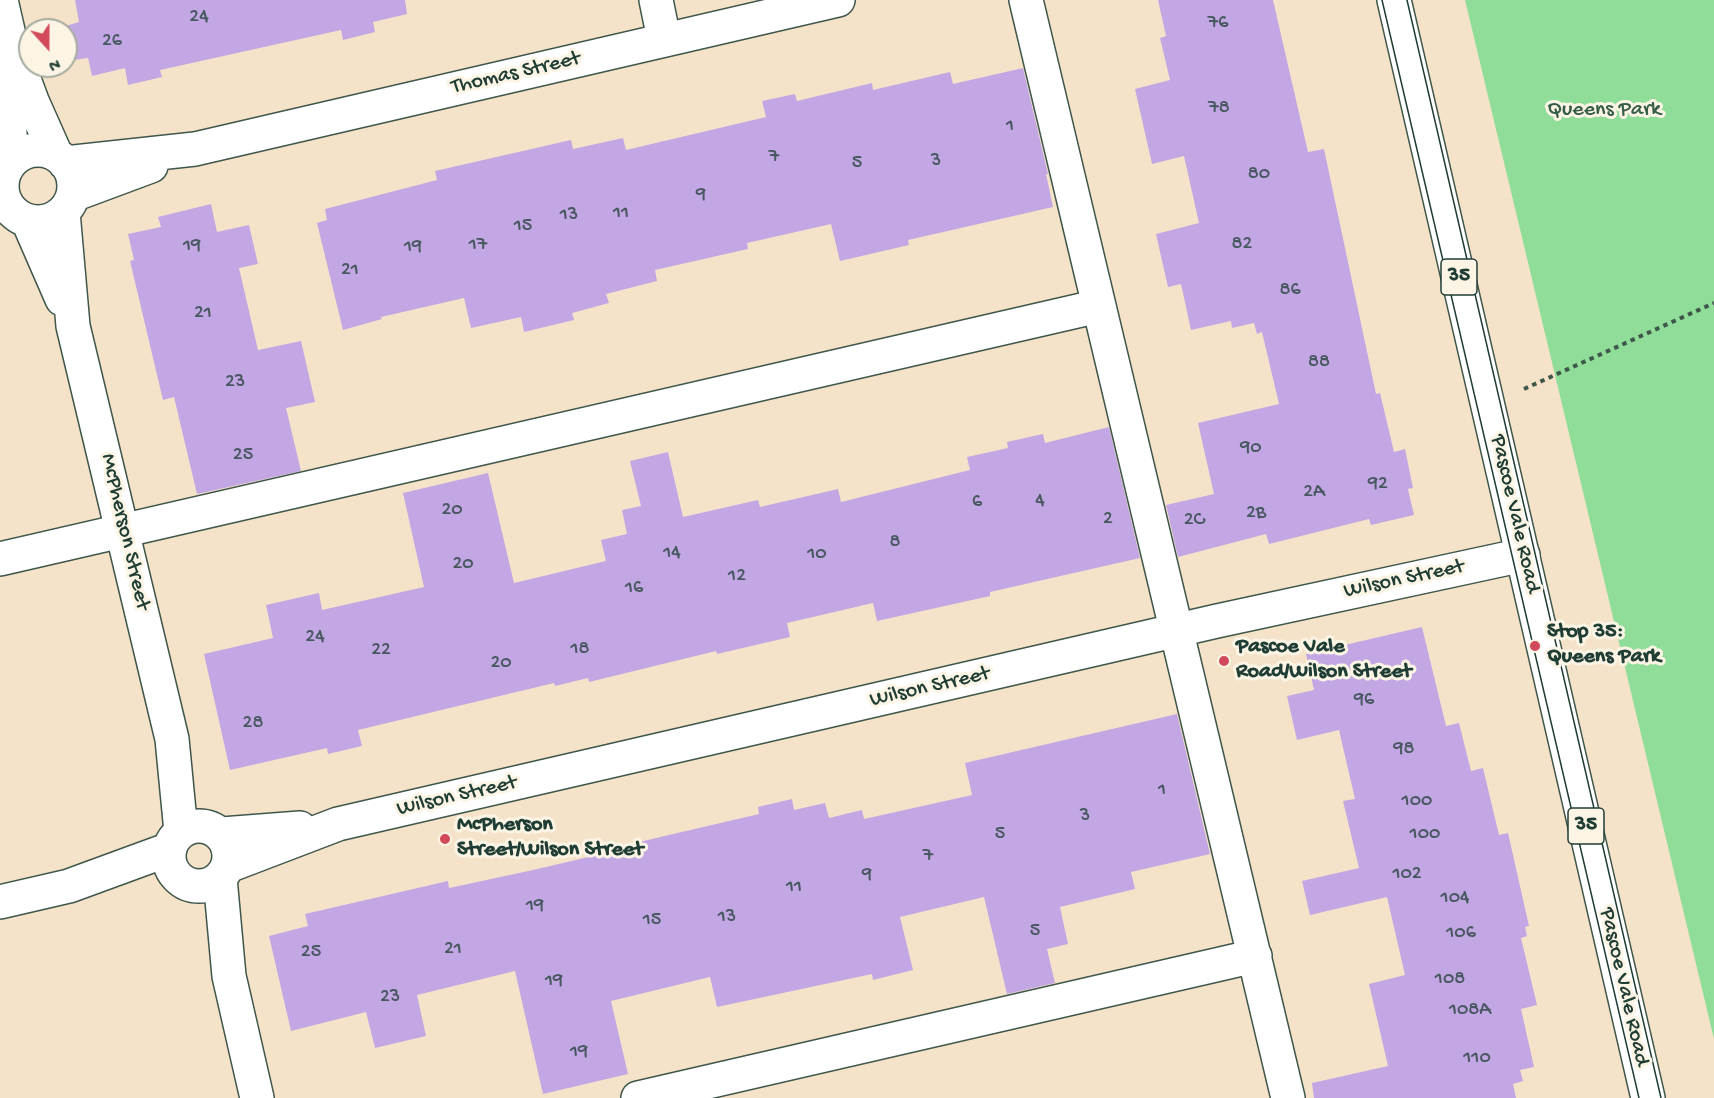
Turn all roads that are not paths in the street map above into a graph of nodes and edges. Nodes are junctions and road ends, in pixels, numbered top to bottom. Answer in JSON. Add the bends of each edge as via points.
{"nodes":[{"id":1,"x":1,"y":0,"type":"edge"},
{"id":2,"x":656,"y":0,"type":"edge"},
{"id":3,"x":838,"y":0,"type":"edge"},
{"id":4,"x":1026,"y":0,"type":"edge"},
{"id":5,"x":1394,"y":0,"type":"edge"},
{"id":6,"x":664,"y":39,"type":"junction"},
{"id":7,"x":11,"y":44,"type":"junction"},
{"id":8,"x":195,"y":149,"type":"junction"},
{"id":9,"x":61,"y":159,"type":"junction"},
{"id":10,"x":4,"y":172,"type":"edge"},
{"id":11,"x":68,"y":203,"type":"junction"},
{"id":12,"x":13,"y":214,"type":"edge"},
{"id":13,"x":1099,"y":306,"type":"junction"},
{"id":14,"x":73,"y":326,"type":"junction"},
{"id":15,"x":124,"y":530,"type":"junction"},
{"id":16,"x":1523,"y":555,"type":"junction"},
{"id":17,"x":0,"y":559,"type":"edge"},
{"id":18,"x":1177,"y":631,"type":"junction"},
{"id":19,"x":200,"y":856,"type":"junction"},
{"id":20,"x":0,"y":902,"type":"edge"},
{"id":21,"x":1255,"y":957,"type":"junction"},
{"id":22,"x":256,"y":1098,"type":"edge"},
{"id":23,"x":638,"y":1098,"type":"edge"},
{"id":24,"x":1288,"y":1098,"type":"edge"},
{"id":25,"x":1648,"y":1098,"type":"edge"}],
"edges":[{"from":1,"to":7,"type":"street"},
{"from":2,"to":6,"type":"street"},
{"from":3,"to":6,"type":"street","name":"Thomas Street"},
{"from":4,"to":13,"type":"street"},
{"from":5,"to":16,"type":"street","name":"Pascoe Vale Road","number":"35"},
{"from":6,"to":8,"type":"street","name":"Thomas Street"},
{"from":7,"to":9,"type":"street","via":[[32,101]]},
{"from":7,"to":10,"type":"street"},
{"from":8,"to":9,"type":"street","name":"Thomas Street"},
{"from":8,"to":11,"type":"street","name":"Thomas Street"},
{"from":9,"to":10,"type":"street","via":[[46,151],[26,151]]},
{"from":9,"to":11,"type":"street","via":[[72,173]]},
{"from":10,"to":12,"type":"street","via":[[3,195]]},
{"from":11,"to":12,"type":"street","via":[[52,219]]},
{"from":11,"to":14,"type":"street","name":"McPherson Street"},
{"from":12,"to":14,"type":"street","name":"McPherson Street"},
{"from":13,"to":15,"type":"street"},
{"from":13,"to":18,"type":"street"},
{"from":14,"to":15,"type":"street","name":"McPherson Street"},
{"from":15,"to":17,"type":"street"},
{"from":15,"to":19,"type":"street","name":"McPherson Street"},
{"from":16,"to":18,"type":"street","name":"Wilson Street"},
{"from":16,"to":25,"type":"street","name":"Pascoe Vale Road","number":"35"},
{"from":18,"to":19,"type":"street","name":"Wilson Street"},
{"from":18,"to":21,"type":"street"},
{"from":19,"to":20,"type":"street","name":"Wilson Street"},
{"from":19,"to":22,"type":"street","name":"McPherson Street"},
{"from":21,"to":23,"type":"street"},
{"from":21,"to":24,"type":"street"}]}
